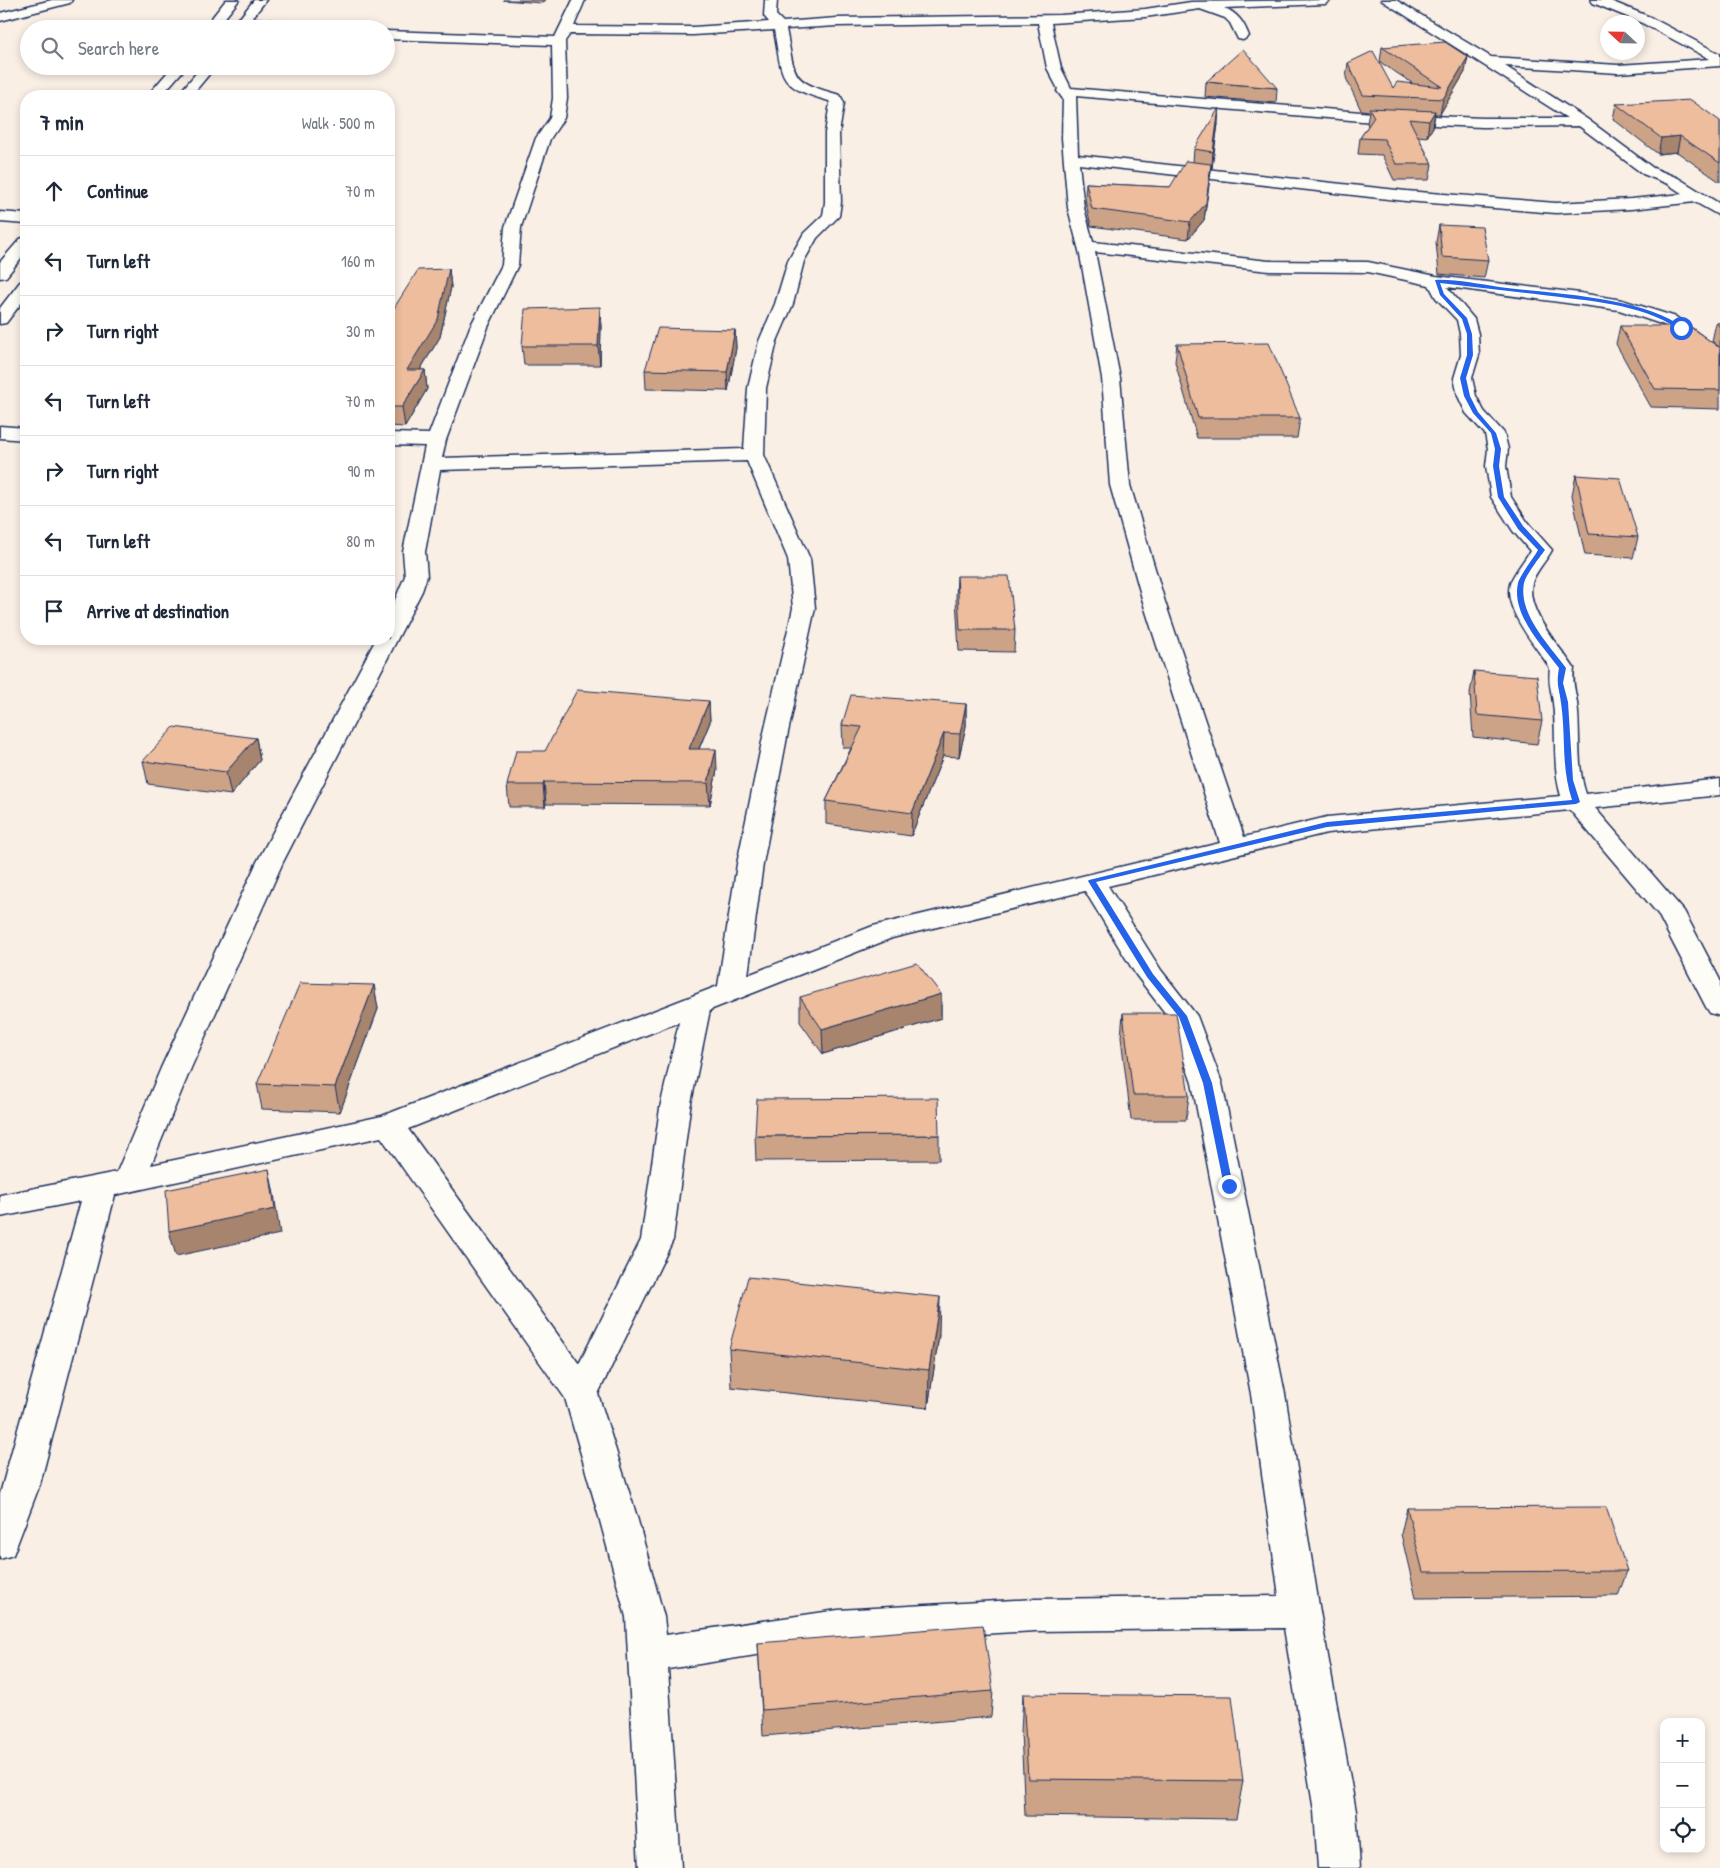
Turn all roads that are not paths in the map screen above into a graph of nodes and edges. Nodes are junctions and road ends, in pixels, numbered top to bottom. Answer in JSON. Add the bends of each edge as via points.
{"nodes":[{"id":1,"x":66,"y":0,"type":"edge"},
{"id":2,"x":233,"y":0,"type":"edge"},
{"id":3,"x":260,"y":0,"type":"edge"},
{"id":4,"x":579,"y":0,"type":"edge"},
{"id":5,"x":771,"y":0,"type":"edge"},
{"id":6,"x":1325,"y":0,"type":"edge"},
{"id":7,"x":1386,"y":0,"type":"edge"},
{"id":8,"x":1597,"y":0,"type":"edge"},
{"id":9,"x":1191,"y":6,"type":"junction"},
{"id":10,"x":970,"y":7,"type":"dead end"},
{"id":11,"x":0,"y":17,"type":"edge"},
{"id":12,"x":216,"y":20,"type":"edge"},
{"id":13,"x":244,"y":20,"type":"edge"},
{"id":14,"x":967,"y":20,"type":"junction"},
{"id":15,"x":1044,"y":20,"type":"junction"},
{"id":16,"x":780,"y":25,"type":"junction"},
{"id":17,"x":395,"y":35,"type":"edge"},
{"id":18,"x":562,"y":36,"type":"junction"},
{"id":19,"x":1242,"y":36,"type":"dead end"},
{"id":20,"x":1486,"y":60,"type":"junction"},
{"id":21,"x":1720,"y":60,"type":"edge"},
{"id":22,"x":172,"y":75,"type":"edge"},
{"id":23,"x":202,"y":75,"type":"edge"},
{"id":24,"x":159,"y":90,"type":"edge"},
{"id":25,"x":189,"y":90,"type":"edge"},
{"id":26,"x":1064,"y":91,"type":"junction"},
{"id":27,"x":1582,"y":122,"type":"junction"},
{"id":28,"x":1071,"y":160,"type":"junction"},
{"id":29,"x":1697,"y":197,"type":"junction"},
{"id":30,"x":1720,"y":211,"type":"edge"},
{"id":31,"x":0,"y":217,"type":"edge"},
{"id":32,"x":20,"y":219,"type":"edge"},
{"id":33,"x":1086,"y":246,"type":"junction"},
{"id":34,"x":20,"y":249,"type":"edge"},
{"id":35,"x":0,"y":273,"type":"edge"},
{"id":36,"x":1436,"y":281,"type":"junction"},
{"id":37,"x":20,"y":294,"type":"edge"},
{"id":38,"x":0,"y":320,"type":"edge"},
{"id":39,"x":1720,"y":359,"type":"edge"},
{"id":40,"x":0,"y":432,"type":"edge"},
{"id":41,"x":20,"y":434,"type":"edge"},
{"id":42,"x":395,"y":439,"type":"edge"},
{"id":43,"x":436,"y":440,"type":"junction"},
{"id":44,"x":754,"y":456,"type":"junction"},
{"id":45,"x":431,"y":464,"type":"junction"},
{"id":46,"x":395,"y":624,"type":"edge"},
{"id":47,"x":384,"y":645,"type":"edge"},
{"id":48,"x":1720,"y":787,"type":"edge"},
{"id":49,"x":1576,"y":802,"type":"junction"},
{"id":50,"x":1234,"y":847,"type":"junction"},
{"id":51,"x":1092,"y":881,"type":"junction"},
{"id":52,"x":730,"y":992,"type":"junction"},
{"id":53,"x":697,"y":1004,"type":"junction"},
{"id":54,"x":1720,"y":1008,"type":"edge"},
{"id":55,"x":389,"y":1125,"type":"junction"},
{"id":56,"x":115,"y":1184,"type":"junction"},
{"id":57,"x":0,"y":1206,"type":"edge"},
{"id":58,"x":581,"y":1394,"type":"junction"},
{"id":59,"x":0,"y":1544,"type":"edge"},
{"id":60,"x":1301,"y":1612,"type":"junction"},
{"id":61,"x":647,"y":1655,"type":"junction"},
{"id":62,"x":660,"y":1868,"type":"edge"},
{"id":63,"x":1339,"y":1868,"type":"edge"}],
"edges":[{"from":1,"to":11,"type":"main road"},
{"from":2,"to":12,"type":"main road"},
{"from":3,"to":13,"type":"main road"},
{"from":4,"to":18,"type":"main road"},
{"from":5,"to":16,"type":"main road","via":[[770,16]]},
{"from":6,"to":9,"type":"main road"},
{"from":7,"to":20,"type":"main road"},
{"from":8,"to":21,"type":"main road","via":[[1646,20]]},
{"from":9,"to":15,"type":"main road"},
{"from":9,"to":19,"type":"main road","via":[[1229,14],[1236,20]]},
{"from":10,"to":14,"type":"main road"},
{"from":14,"to":15,"type":"main road"},
{"from":14,"to":16,"type":"main road"},
{"from":15,"to":26,"type":"main road","via":[[1054,68]]},
{"from":16,"to":18,"type":"main road"},
{"from":16,"to":44,"type":"main road","via":[[793,82],[806,90],[835,98],[837,103],[832,133],[833,202],[831,216],[810,236],[796,261],[784,304],[768,341],[757,388]]},
{"from":17,"to":18,"type":"main road"},
{"from":18,"to":43,"type":"main road","via":[[558,115],[543,138],[513,227],[510,265],[479,327]]},
{"from":20,"to":21,"type":"main road","via":[[1618,69]]},
{"from":20,"to":27,"type":"main road"},
{"from":22,"to":24,"type":"main road"},
{"from":23,"to":25,"type":"main road"},
{"from":26,"to":27,"type":"main road","via":[[1394,120],[1520,124]]},
{"from":26,"to":28,"type":"main road","via":[[1070,99]]},
{"from":27,"to":29,"type":"main road","via":[[1648,171]]},
{"from":28,"to":29,"type":"main road","via":[[1406,196],[1556,208]]},
{"from":28,"to":33,"type":"main road","via":[[1076,208]]},
{"from":29,"to":30,"type":"main road"},
{"from":31,"to":32,"type":"main road"},
{"from":33,"to":36,"type":"main road","via":[[1269,266],[1368,268]]},
{"from":33,"to":50,"type":"main road","via":[[1111,378],[1120,485],[1154,602]]},
{"from":34,"to":35,"type":"main road"},
{"from":36,"to":39,"type":"main road","via":[[1631,307],[1670,321]]},
{"from":36,"to":49,"type":"main road","via":[[1442,294],[1465,318],[1470,355],[1463,378],[1467,396],[1476,413],[1494,433],[1501,497],[1520,527],[1541,550],[1521,583],[1522,605],[1532,627],[1562,668],[1560,683],[1565,702],[1569,780]]},
{"from":37,"to":38,"type":"main road"},
{"from":40,"to":41,"type":"main road"},
{"from":42,"to":43,"type":"main road"},
{"from":43,"to":45,"type":"main road"},
{"from":44,"to":45,"type":"main road"},
{"from":44,"to":52,"type":"main road","via":[[799,559],[804,608],[758,825]]},
{"from":45,"to":46,"type":"main road","via":[[414,552],[416,576]]},
{"from":47,"to":56,"type":"main road","via":[[270,862],[176,1068]]},
{"from":48,"to":49,"type":"main road"},
{"from":49,"to":50,"type":"main road","via":[[1327,825]]},
{"from":49,"to":54,"type":"main road","via":[[1670,911]]},
{"from":50,"to":51,"type":"main road"},
{"from":51,"to":52,"type":"main road","via":[[883,932]]},
{"from":51,"to":60,"type":"main road","via":[[1150,975],[1183,1016],[1207,1083],[1268,1394]]},
{"from":52,"to":53,"type":"main road"},
{"from":53,"to":55,"type":"main road"},
{"from":53,"to":58,"type":"main road","via":[[675,1108],[657,1240]]},
{"from":55,"to":56,"type":"main road"},
{"from":55,"to":58,"type":"main road"},
{"from":56,"to":57,"type":"main road"},
{"from":56,"to":59,"type":"main road","via":[[22,1484]]},
{"from":58,"to":61,"type":"main road","via":[[645,1617]]},
{"from":60,"to":61,"type":"main road","via":[[1035,1615],[838,1626]]},
{"from":60,"to":63,"type":"main road","via":[[1335,1811]]},
{"from":61,"to":62,"type":"main road"}]}
